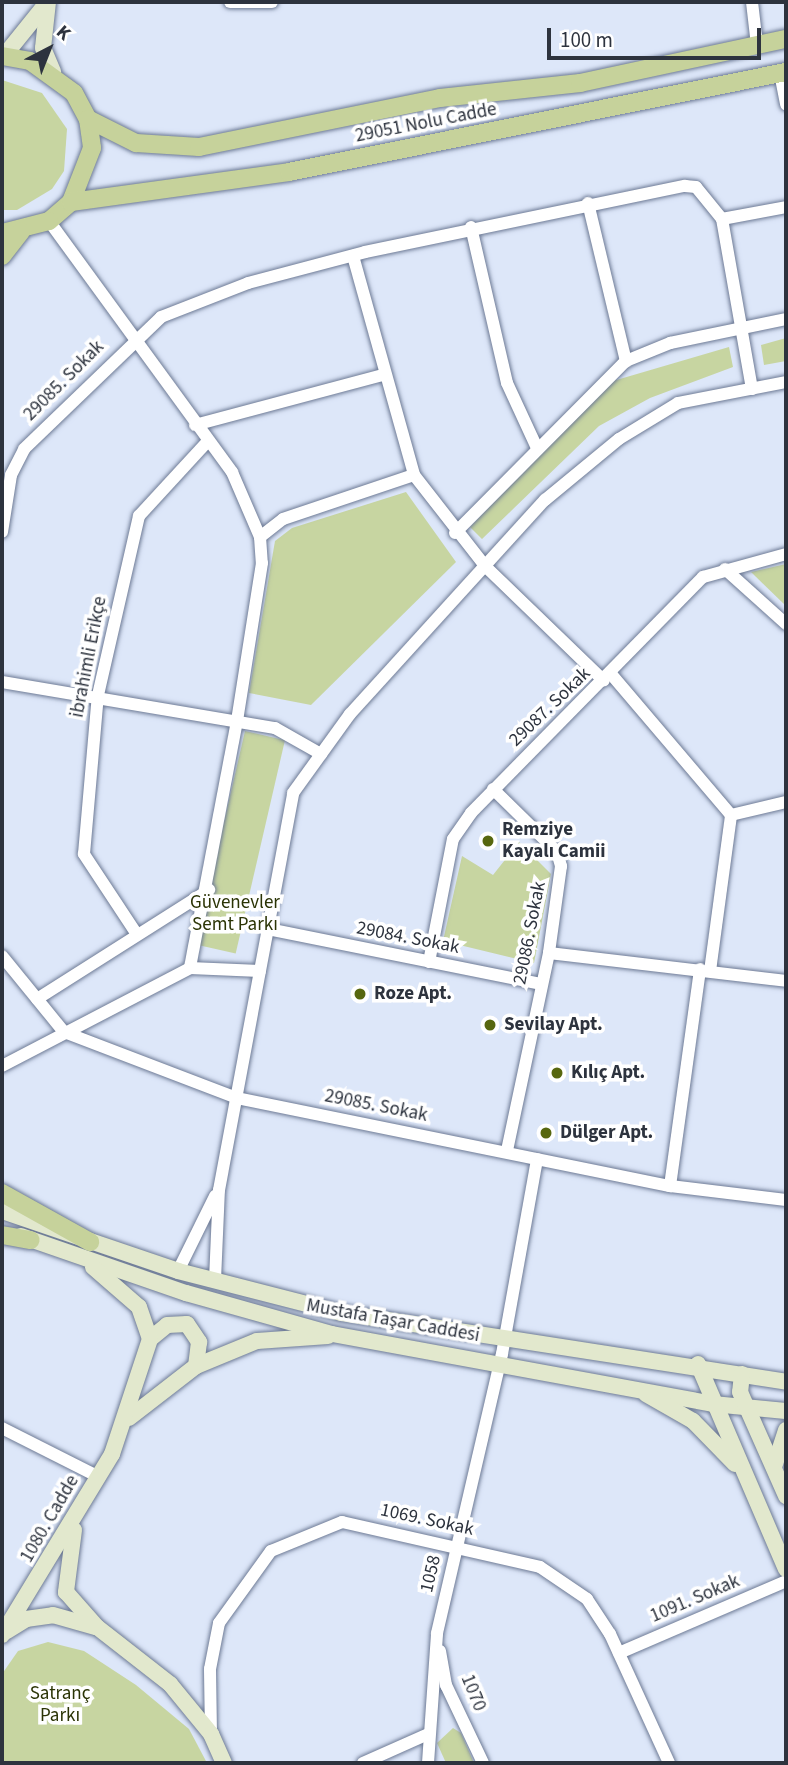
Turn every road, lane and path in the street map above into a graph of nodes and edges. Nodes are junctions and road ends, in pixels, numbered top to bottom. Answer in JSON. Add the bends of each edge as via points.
{"nodes":[{"id":1,"x":48,"y":2,"type":"edge"},
{"id":2,"x":230,"y":2,"type":"edge"},
{"id":3,"x":272,"y":2,"type":"edge"},
{"id":4,"x":752,"y":2,"type":"edge"},
{"id":5,"x":786,"y":39,"type":"edge"},
{"id":6,"x":757,"y":45,"type":"junction"},
{"id":7,"x":3,"y":56,"type":"edge"},
{"id":8,"x":53,"y":72,"type":"junction"},
{"id":9,"x":783,"y":73,"type":"edge"},
{"id":10,"x":786,"y":104,"type":"edge"},
{"id":11,"x":88,"y":119,"type":"junction"},
{"id":12,"x":71,"y":202,"type":"junction"},
{"id":13,"x":587,"y":203,"type":"junction"},
{"id":14,"x":786,"y":207,"type":"edge"},
{"id":15,"x":722,"y":219,"type":"junction"},
{"id":16,"x":49,"y":221,"type":"junction"},
{"id":17,"x":471,"y":227,"type":"junction"},
{"id":18,"x":21,"y":232,"type":"junction"},
{"id":19,"x":2,"y":233,"type":"edge"},
{"id":20,"x":2,"y":256,"type":"edge"},
{"id":21,"x":353,"y":256,"type":"junction"},
{"id":22,"x":786,"y":319,"type":"edge"},
{"id":23,"x":741,"y":331,"type":"junction"},
{"id":24,"x":134,"y":338,"type":"junction"},
{"id":25,"x":626,"y":361,"type":"junction"},
{"id":26,"x":383,"y":375,"type":"junction"},
{"id":27,"x":786,"y":382,"type":"edge"},
{"id":28,"x":752,"y":389,"type":"junction"},
{"id":29,"x":195,"y":425,"type":"junction"},
{"id":30,"x":207,"y":442,"type":"junction"},
{"id":31,"x":537,"y":448,"type":"junction"},
{"id":32,"x":414,"y":475,"type":"junction"},
{"id":33,"x":2,"y":532,"type":"edge"},
{"id":34,"x":455,"y":533,"type":"junction"},
{"id":35,"x":260,"y":537,"type":"junction"},
{"id":36,"x":786,"y":554,"type":"edge"},
{"id":37,"x":485,"y":566,"type":"junction"},
{"id":38,"x":724,"y":569,"type":"junction"},
{"id":39,"x":786,"y":624,"type":"edge"},
{"id":40,"x":607,"y":678,"type":"junction"},
{"id":41,"x":2,"y":682,"type":"edge"},
{"id":42,"x":98,"y":695,"type":"junction"},
{"id":43,"x":237,"y":721,"type":"junction"},
{"id":44,"x":321,"y":754,"type":"junction"},
{"id":45,"x":493,"y":789,"type":"junction"},
{"id":46,"x":786,"y":802,"type":"edge"},
{"id":47,"x":731,"y":815,"type":"junction"},
{"id":48,"x":209,"y":890,"type":"junction"},
{"id":49,"x":268,"y":929,"type":"junction"},
{"id":50,"x":136,"y":933,"type":"junction"},
{"id":51,"x":549,"y":954,"type":"junction"},
{"id":52,"x":2,"y":956,"type":"edge"},
{"id":53,"x":429,"y":962,"type":"junction"},
{"id":54,"x":190,"y":968,"type":"junction"},
{"id":55,"x":705,"y":970,"type":"junction"},
{"id":56,"x":260,"y":971,"type":"junction"},
{"id":57,"x":786,"y":981,"type":"edge"},
{"id":58,"x":540,"y":984,"type":"junction"},
{"id":59,"x":37,"y":999,"type":"junction"},
{"id":60,"x":64,"y":1032,"type":"junction"},
{"id":61,"x":2,"y":1066,"type":"edge"},
{"id":62,"x":237,"y":1098,"type":"junction"},
{"id":63,"x":507,"y":1150,"type":"junction"},
{"id":64,"x":537,"y":1159,"type":"junction"},
{"id":65,"x":670,"y":1186,"type":"junction"},
{"id":66,"x":219,"y":1190,"type":"junction"},
{"id":67,"x":2,"y":1193,"type":"edge"},
{"id":68,"x":786,"y":1200,"type":"edge"},
{"id":69,"x":2,"y":1211,"type":"edge"},
{"id":70,"x":2,"y":1232,"type":"edge"},
{"id":71,"x":32,"y":1240,"type":"joint"},
{"id":72,"x":90,"y":1242,"type":"junction"},
{"id":73,"x":72,"y":1254,"type":"junction"},
{"id":74,"x":178,"y":1271,"type":"junction"},
{"id":75,"x":215,"y":1280,"type":"junction"},
{"id":76,"x":337,"y":1335,"type":"junction"},
{"id":77,"x":149,"y":1339,"type":"junction"},
{"id":78,"x":502,"y":1352,"type":"junction"},
{"id":79,"x":698,"y":1364,"type":"junction"},
{"id":80,"x":196,"y":1366,"type":"junction"},
{"id":81,"x":742,"y":1374,"type":"junction"},
{"id":82,"x":786,"y":1382,"type":"edge"},
{"id":83,"x":628,"y":1385,"type":"junction"},
{"id":84,"x":713,"y":1404,"type":"junction"},
{"id":85,"x":747,"y":1407,"type":"junction"},
{"id":86,"x":786,"y":1411,"type":"edge"},
{"id":87,"x":128,"y":1420,"type":"junction"},
{"id":88,"x":2,"y":1428,"type":"edge"},
{"id":89,"x":786,"y":1430,"type":"edge"},
{"id":90,"x":774,"y":1467,"type":"junction"},
{"id":91,"x":745,"y":1475,"type":"junction"},
{"id":92,"x":99,"y":1477,"type":"junction"},
{"id":93,"x":786,"y":1496,"type":"edge"},
{"id":94,"x":75,"y":1522,"type":"junction"},
{"id":95,"x":458,"y":1544,"type":"junction"},
{"id":96,"x":786,"y":1569,"type":"edge"},
{"id":97,"x":786,"y":1581,"type":"edge"},
{"id":98,"x":97,"y":1627,"type":"junction"},
{"id":99,"x":437,"y":1633,"type":"junction"},
{"id":100,"x":2,"y":1635,"type":"edge"},
{"id":101,"x":619,"y":1653,"type":"junction"},
{"id":102,"x":211,"y":1734,"type":"junction"},
{"id":103,"x":428,"y":1734,"type":"junction"},
{"id":104,"x":224,"y":1763,"type":"edge"},
{"id":105,"x":363,"y":1763,"type":"edge"},
{"id":106,"x":428,"y":1763,"type":"edge"},
{"id":107,"x":483,"y":1763,"type":"edge"},
{"id":108,"x":668,"y":1763,"type":"edge"}],
"edges":[{"from":1,"to":7,"type":"main road"},
{"from":1,"to":8,"type":"main road","via":[[43,48]]},
{"from":2,"to":3,"type":"street"},
{"from":4,"to":6,"type":"street"},
{"from":5,"to":6,"type":"main road","name":"29051 Nolu Cadde"},
{"from":6,"to":11,"type":"main road","name":"29051 Nolu Cadde","via":[[580,83],[294,124],[199,146],[136,143]]},
{"from":7,"to":8,"type":"main road"},
{"from":8,"to":11,"type":"main road","name":"29051 Nolu Cadde"},
{"from":9,"to":10,"type":"street"},
{"from":9,"to":12,"type":"main road","name":"29051 Nolu Cadde","via":[[289,172]]},
{"from":11,"to":12,"type":"main road","via":[[90,158]]},
{"from":12,"to":16,"type":"main road"},
{"from":13,"to":15,"type":"street","name":"29085. Sokak","via":[[696,187]]},
{"from":13,"to":17,"type":"street","name":"29085. Sokak"},
{"from":13,"to":25,"type":"street"},
{"from":14,"to":15,"type":"street"},
{"from":15,"to":23,"type":"street"},
{"from":16,"to":18,"type":"main road"},
{"from":16,"to":24,"type":"street"},
{"from":17,"to":21,"type":"street","name":"29085. Sokak"},
{"from":17,"to":31,"type":"street","via":[[507,383]]},
{"from":18,"to":19,"type":"main road"},
{"from":18,"to":20,"type":"main road"},
{"from":21,"to":24,"type":"street","name":"29085. Sokak","via":[[248,283],[161,317]]},
{"from":21,"to":26,"type":"street"},
{"from":22,"to":23,"type":"street"},
{"from":23,"to":25,"type":"street","via":[[670,343]]},
{"from":23,"to":28,"type":"street"},
{"from":24,"to":29,"type":"street"},
{"from":24,"to":33,"type":"street","name":"29085. Sokak","via":[[24,449],[11,475]]},
{"from":25,"to":31,"type":"street"},
{"from":26,"to":29,"type":"street"},
{"from":26,"to":32,"type":"street"},
{"from":27,"to":28,"type":"street"},
{"from":28,"to":37,"type":"street","via":[[678,403],[620,439],[545,500]]},
{"from":29,"to":30,"type":"street"},
{"from":30,"to":35,"type":"street","via":[[246,498]]},
{"from":30,"to":42,"type":"street","name":"ibrahimli Erikçe","via":[[139,516]]},
{"from":31,"to":34,"type":"street"},
{"from":32,"to":34,"type":"street"},
{"from":32,"to":35,"type":"street","via":[[283,519]]},
{"from":34,"to":37,"type":"street"},
{"from":35,"to":43,"type":"street","via":[[262,563]]},
{"from":36,"to":38,"type":"street","name":"29087. Sokak"},
{"from":37,"to":40,"type":"street"},
{"from":37,"to":44,"type":"street"},
{"from":38,"to":39,"type":"street"},
{"from":38,"to":40,"type":"street","name":"29087. Sokak","via":[[703,577]]},
{"from":40,"to":45,"type":"street","name":"29087. Sokak"},
{"from":40,"to":47,"type":"street"},
{"from":41,"to":42,"type":"street"},
{"from":42,"to":43,"type":"street"},
{"from":42,"to":50,"type":"street","name":"ibrahimli Erikçe","via":[[84,854]]},
{"from":43,"to":44,"type":"street","via":[[275,728]]},
{"from":43,"to":48,"type":"street"},
{"from":44,"to":49,"type":"street","via":[[293,793]]},
{"from":45,"to":51,"type":"street","name":"29086. Sokak","via":[[557,852],[560,894]]},
{"from":45,"to":53,"type":"street","name":"29087. Sokak","via":[[453,839]]},
{"from":46,"to":47,"type":"street"},
{"from":47,"to":55,"type":"street"},
{"from":48,"to":50,"type":"street"},
{"from":48,"to":54,"type":"street"},
{"from":49,"to":53,"type":"street","name":"29084. Sokak"},
{"from":49,"to":56,"type":"street"},
{"from":50,"to":59,"type":"street"},
{"from":51,"to":55,"type":"street"},
{"from":51,"to":58,"type":"street","name":"29086. Sokak"},
{"from":52,"to":59,"type":"street","name":"29085. Sokak"},
{"from":53,"to":58,"type":"street","name":"29084. Sokak"},
{"from":54,"to":56,"type":"street"},
{"from":54,"to":60,"type":"street"},
{"from":55,"to":57,"type":"street"},
{"from":55,"to":65,"type":"street"},
{"from":56,"to":62,"type":"street"},
{"from":58,"to":63,"type":"street","name":"29086. Sokak"},
{"from":59,"to":60,"type":"street","name":"29085. Sokak"},
{"from":60,"to":61,"type":"street"},
{"from":60,"to":62,"type":"street","name":"29085. Sokak"},
{"from":62,"to":63,"type":"street","name":"29085. Sokak"},
{"from":62,"to":66,"type":"street"},
{"from":63,"to":64,"type":"street","name":"29085. Sokak"},
{"from":64,"to":65,"type":"street","name":"29085. Sokak"},
{"from":64,"to":78,"type":"street"},
{"from":65,"to":68,"type":"street","name":"29085. Sokak"},
{"from":66,"to":74,"type":"street"},
{"from":66,"to":75,"type":"street"},
{"from":67,"to":72,"type":"main road"},
{"from":69,"to":72,"type":"main road","name":"Mustafa Taşar Caddesi"},
{"from":70,"to":71,"type":"main road"},
{"from":71,"to":73,"type":"main road","name":"Mustafa Taşar Caddesi"},
{"from":72,"to":74,"type":"main road","name":"Mustafa Taşar Caddesi"},
{"from":73,"to":76,"type":"main road","name":"Mustafa Taşar Caddesi"},
{"from":73,"to":77,"type":"main road","via":[[112,1279],[139,1307]]},
{"from":74,"to":75,"type":"main road","name":"Mustafa Taşar Caddesi"},
{"from":75,"to":78,"type":"main road","name":"Mustafa Taşar Caddesi"},
{"from":76,"to":78,"type":"main road","name":"Mustafa Taşar Caddesi"},
{"from":76,"to":80,"type":"main road","via":[[257,1341]]},
{"from":77,"to":80,"type":"main road","via":[[167,1325],[187,1324],[199,1342]]},
{"from":77,"to":87,"type":"main road"},
{"from":78,"to":79,"type":"main road","name":"Mustafa Taşar Caddesi"},
{"from":78,"to":83,"type":"main road","name":"Mustafa Taşar Caddesi"},
{"from":78,"to":95,"type":"street","name":"1058"},
{"from":79,"to":81,"type":"main road","name":"Mustafa Taşar Caddesi"},
{"from":79,"to":84,"type":"main road"},
{"from":80,"to":87,"type":"main road"},
{"from":81,"to":82,"type":"main road","name":"Mustafa Taşar Caddesi"},
{"from":81,"to":85,"type":"main road"},
{"from":83,"to":84,"type":"main road","name":"Mustafa Taşar Caddesi"},
{"from":83,"to":91,"type":"main road","via":[[693,1421]]},
{"from":84,"to":85,"type":"main road","name":"Mustafa Taşar Caddesi"},
{"from":84,"to":91,"type":"main road"},
{"from":85,"to":86,"type":"main road","name":"Mustafa Taşar Caddesi"},
{"from":85,"to":90,"type":"main road"},
{"from":87,"to":92,"type":"main road","name":"1080. Cadde"},
{"from":88,"to":92,"type":"street"},
{"from":89,"to":90,"type":"main road"},
{"from":90,"to":93,"type":"main road"},
{"from":91,"to":96,"type":"main road"},
{"from":92,"to":94,"type":"main road","name":"1080. Cadde"},
{"from":94,"to":98,"type":"main road","via":[[66,1592]]},
{"from":94,"to":100,"type":"main road","name":"1080. Cadde"},
{"from":95,"to":99,"type":"street","name":"1058"},
{"from":95,"to":101,"type":"street","name":"1069. Sokak","via":[[550,1573],[587,1599]]},
{"from":95,"to":102,"type":"street","name":"1069. Sokak","via":[[342,1522],[271,1551],[219,1623],[210,1669]]},
{"from":97,"to":101,"type":"street","name":"1091. Sokak"},
{"from":98,"to":100,"type":"main road","via":[[53,1615],[26,1619]]},
{"from":98,"to":102,"type":"main road","via":[[170,1684]]},
{"from":99,"to":103,"type":"street","name":"1058"},
{"from":99,"to":107,"type":"street","name":"1070","via":[[446,1685]]},
{"from":101,"to":108,"type":"street","name":"1069. Sokak"},
{"from":102,"to":104,"type":"main road"},
{"from":103,"to":105,"type":"street"},
{"from":103,"to":106,"type":"street","name":"1058"}]}
